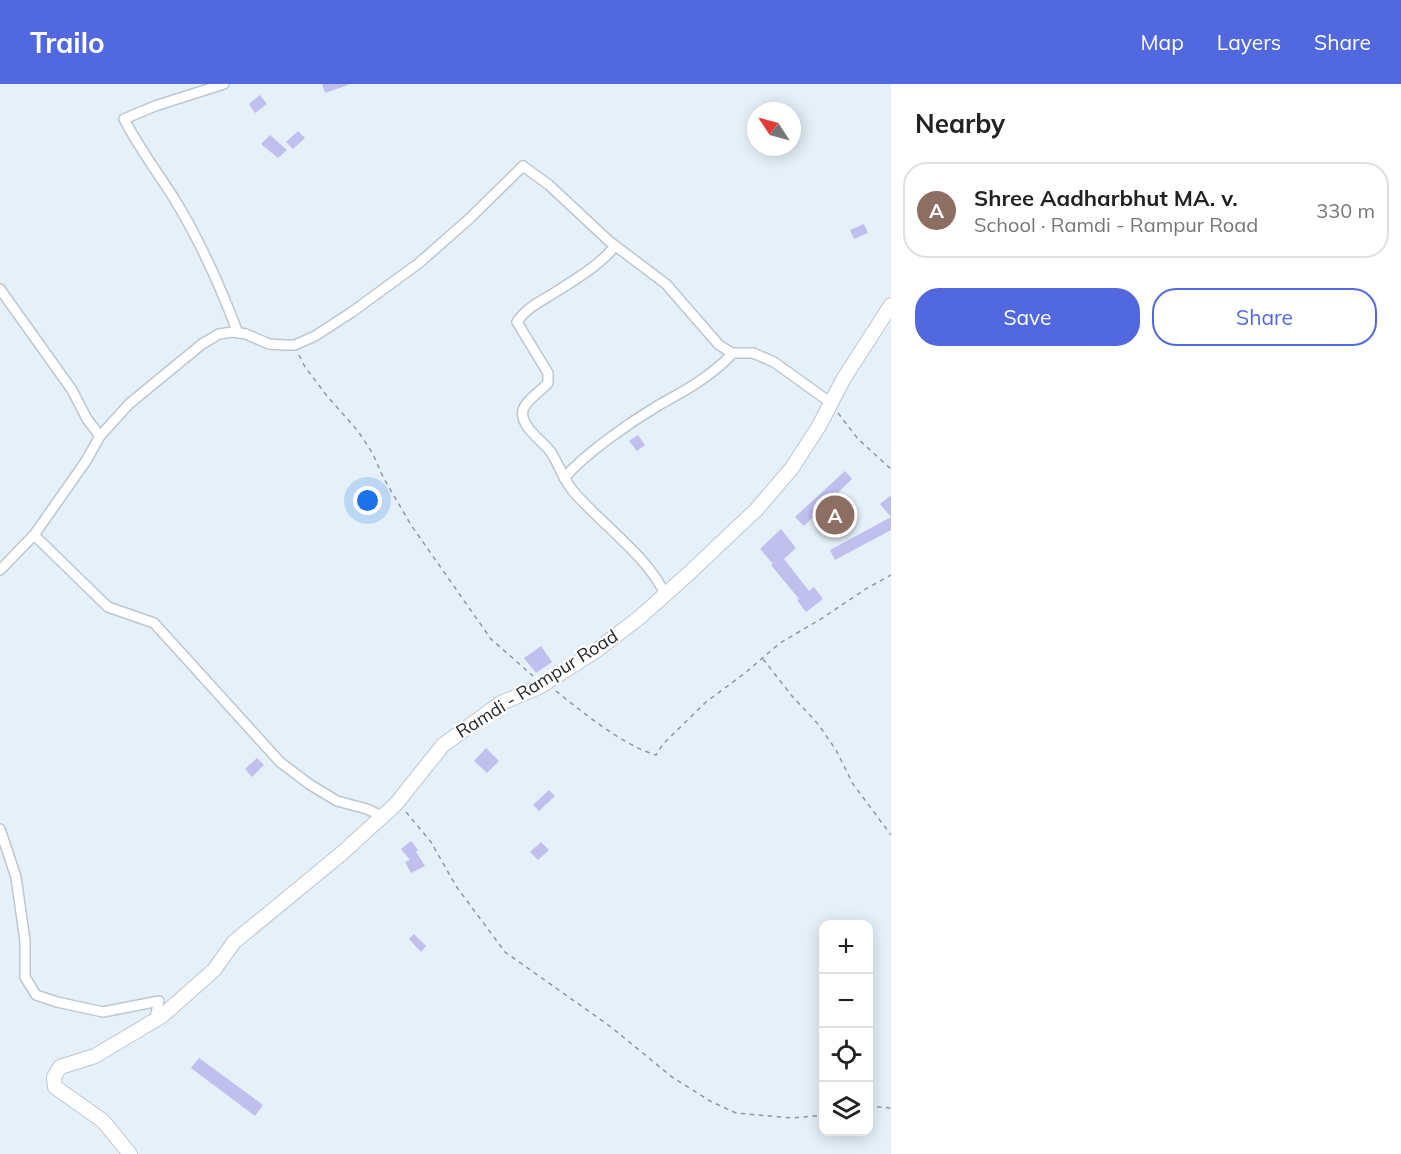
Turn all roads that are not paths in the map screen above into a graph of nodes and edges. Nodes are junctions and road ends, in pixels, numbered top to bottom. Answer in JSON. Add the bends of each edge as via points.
{"nodes":[{"id":1,"x":224,"y":84,"type":"edge"},
{"id":2,"x":615,"y":246,"type":"junction"},
{"id":3,"x":0,"y":290,"type":"edge"},
{"id":4,"x":891,"y":305,"type":"edge"},
{"id":5,"x":238,"y":333,"type":"junction"},
{"id":6,"x":730,"y":356,"type":"dead end"},
{"id":7,"x":831,"y":403,"type":"junction"},
{"id":8,"x":100,"y":436,"type":"junction"},
{"id":9,"x":564,"y":478,"type":"junction"},
{"id":10,"x":34,"y":535,"type":"junction"},
{"id":11,"x":0,"y":570,"type":"edge"},
{"id":12,"x":665,"y":595,"type":"junction"},
{"id":13,"x":382,"y":816,"type":"junction"},
{"id":14,"x":0,"y":829,"type":"edge"},
{"id":15,"x":154,"y":1021,"type":"junction"},
{"id":16,"x":130,"y":1154,"type":"edge"}],
"edges":[{"from":1,"to":5,"type":"street","via":[[124,119],[135,142],[176,201]]},
{"from":2,"to":5,"type":"street","via":[[523,166],[419,262],[315,336],[295,345],[269,344]]},
{"from":2,"to":7,"type":"street","via":[[666,284],[719,345],[732,353],[753,353],[774,362]]},
{"from":2,"to":9,"type":"street","via":[[587,271],[525,311],[517,322],[548,373],[548,383],[523,408],[525,422],[549,450]]},
{"from":3,"to":8,"type":"street"},
{"from":4,"to":7,"type":"main road","name":"Ramdi - Rampur Road"},
{"from":5,"to":8,"type":"street","via":[[219,333],[202,344],[129,404]]},
{"from":6,"to":9,"type":"street","via":[[700,380],[618,432]]},
{"from":7,"to":12,"type":"main road","name":"Ramdi - Rampur Road","via":[[792,468],[756,510]]},
{"from":8,"to":10,"type":"street"},
{"from":9,"to":12,"type":"street","via":[[661,584]]},
{"from":10,"to":11,"type":"street"},
{"from":10,"to":13,"type":"street","via":[[108,607],[154,623],[280,762],[337,801]]},
{"from":12,"to":13,"type":"main road","name":"Ramdi - Rampur Road","via":[[597,650],[543,685],[501,703],[443,745]]},
{"from":13,"to":15,"type":"main road","name":"Ramdi - Rampur Road","via":[[234,942],[214,970]]},
{"from":14,"to":15,"type":"street","via":[[16,877],[25,941],[25,977],[36,996],[103,1012],[159,1001]]},
{"from":15,"to":16,"type":"main road","name":"Ramdi - Rampur Road","via":[[95,1056],[60,1067],[54,1077],[55,1087],[103,1121]]}]}
